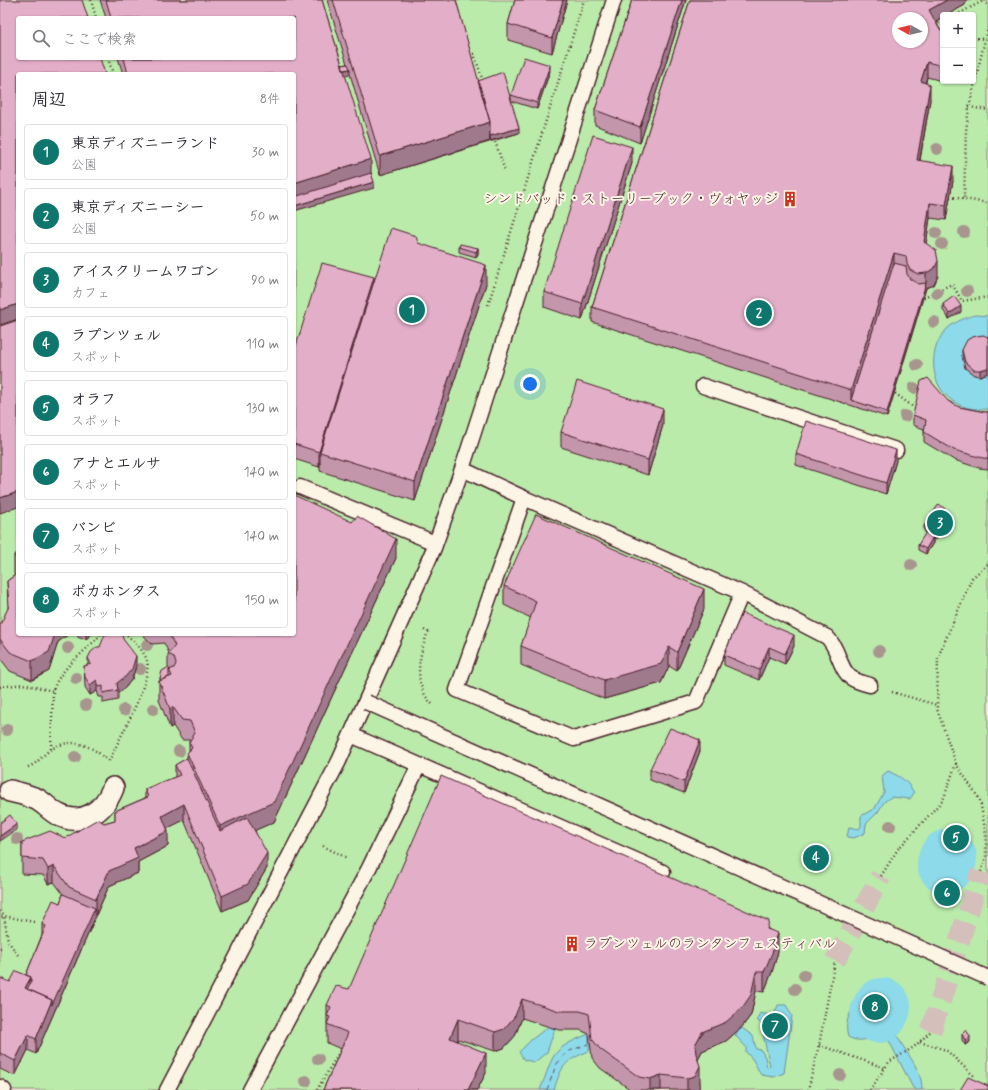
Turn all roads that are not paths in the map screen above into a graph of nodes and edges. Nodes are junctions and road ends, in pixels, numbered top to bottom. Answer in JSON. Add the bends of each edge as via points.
{"nodes":[{"id":1,"x":614,"y":0,"type":"edge"},
{"id":2,"x":703,"y":386,"type":"dead end"},
{"id":3,"x":896,"y":450,"type":"edge"},
{"id":4,"x":462,"y":469,"type":"junction"},
{"id":5,"x":300,"y":487,"type":"dead end"},
{"id":6,"x":524,"y":498,"type":"junction"},
{"id":7,"x":435,"y":543,"type":"junction"},
{"id":8,"x":742,"y":593,"type":"junction"},
{"id":9,"x":870,"y":685,"type":"road end"},
{"id":10,"x":366,"y":702,"type":"junction"},
{"id":11,"x":351,"y":735,"type":"junction"},
{"id":12,"x":419,"y":765,"type":"junction"},
{"id":13,"x":112,"y":788,"type":"road end"},
{"id":14,"x":10,"y":791,"type":"dead end"},
{"id":15,"x":663,"y":872,"type":"edge"},
{"id":16,"x":988,"y":978,"type":"edge"},
{"id":17,"x":0,"y":1088,"type":"edge"},
{"id":18,"x":4,"y":1090,"type":"edge"},
{"id":19,"x":167,"y":1090,"type":"edge"},
{"id":20,"x":250,"y":1090,"type":"edge"}],
"edges":[{"from":1,"to":4,"type":"lane"},
{"from":2,"to":3,"type":"lane"},
{"from":4,"to":6,"type":"lane"},
{"from":4,"to":7,"type":"lane"},
{"from":5,"to":7,"type":"lane"},
{"from":6,"to":8,"type":"lane"},
{"from":6,"to":8,"type":"lane","via":[[457,690],[574,739],[696,702]]},
{"from":7,"to":10,"type":"lane"},
{"from":8,"to":9,"type":"lane","via":[[827,637],[834,644],[847,675]]},
{"from":10,"to":11,"type":"lane"},
{"from":10,"to":16,"type":"lane","bridge":true},
{"from":11,"to":12,"type":"lane"},
{"from":11,"to":19,"type":"lane"},
{"from":12,"to":15,"type":"lane"},
{"from":12,"to":20,"type":"lane","via":[[369,868]]},
{"from":13,"to":14,"type":"street","via":[[110,797],[100,810],[78,819],[58,815],[35,798]]},
{"from":17,"to":18,"type":"lane"}]}
